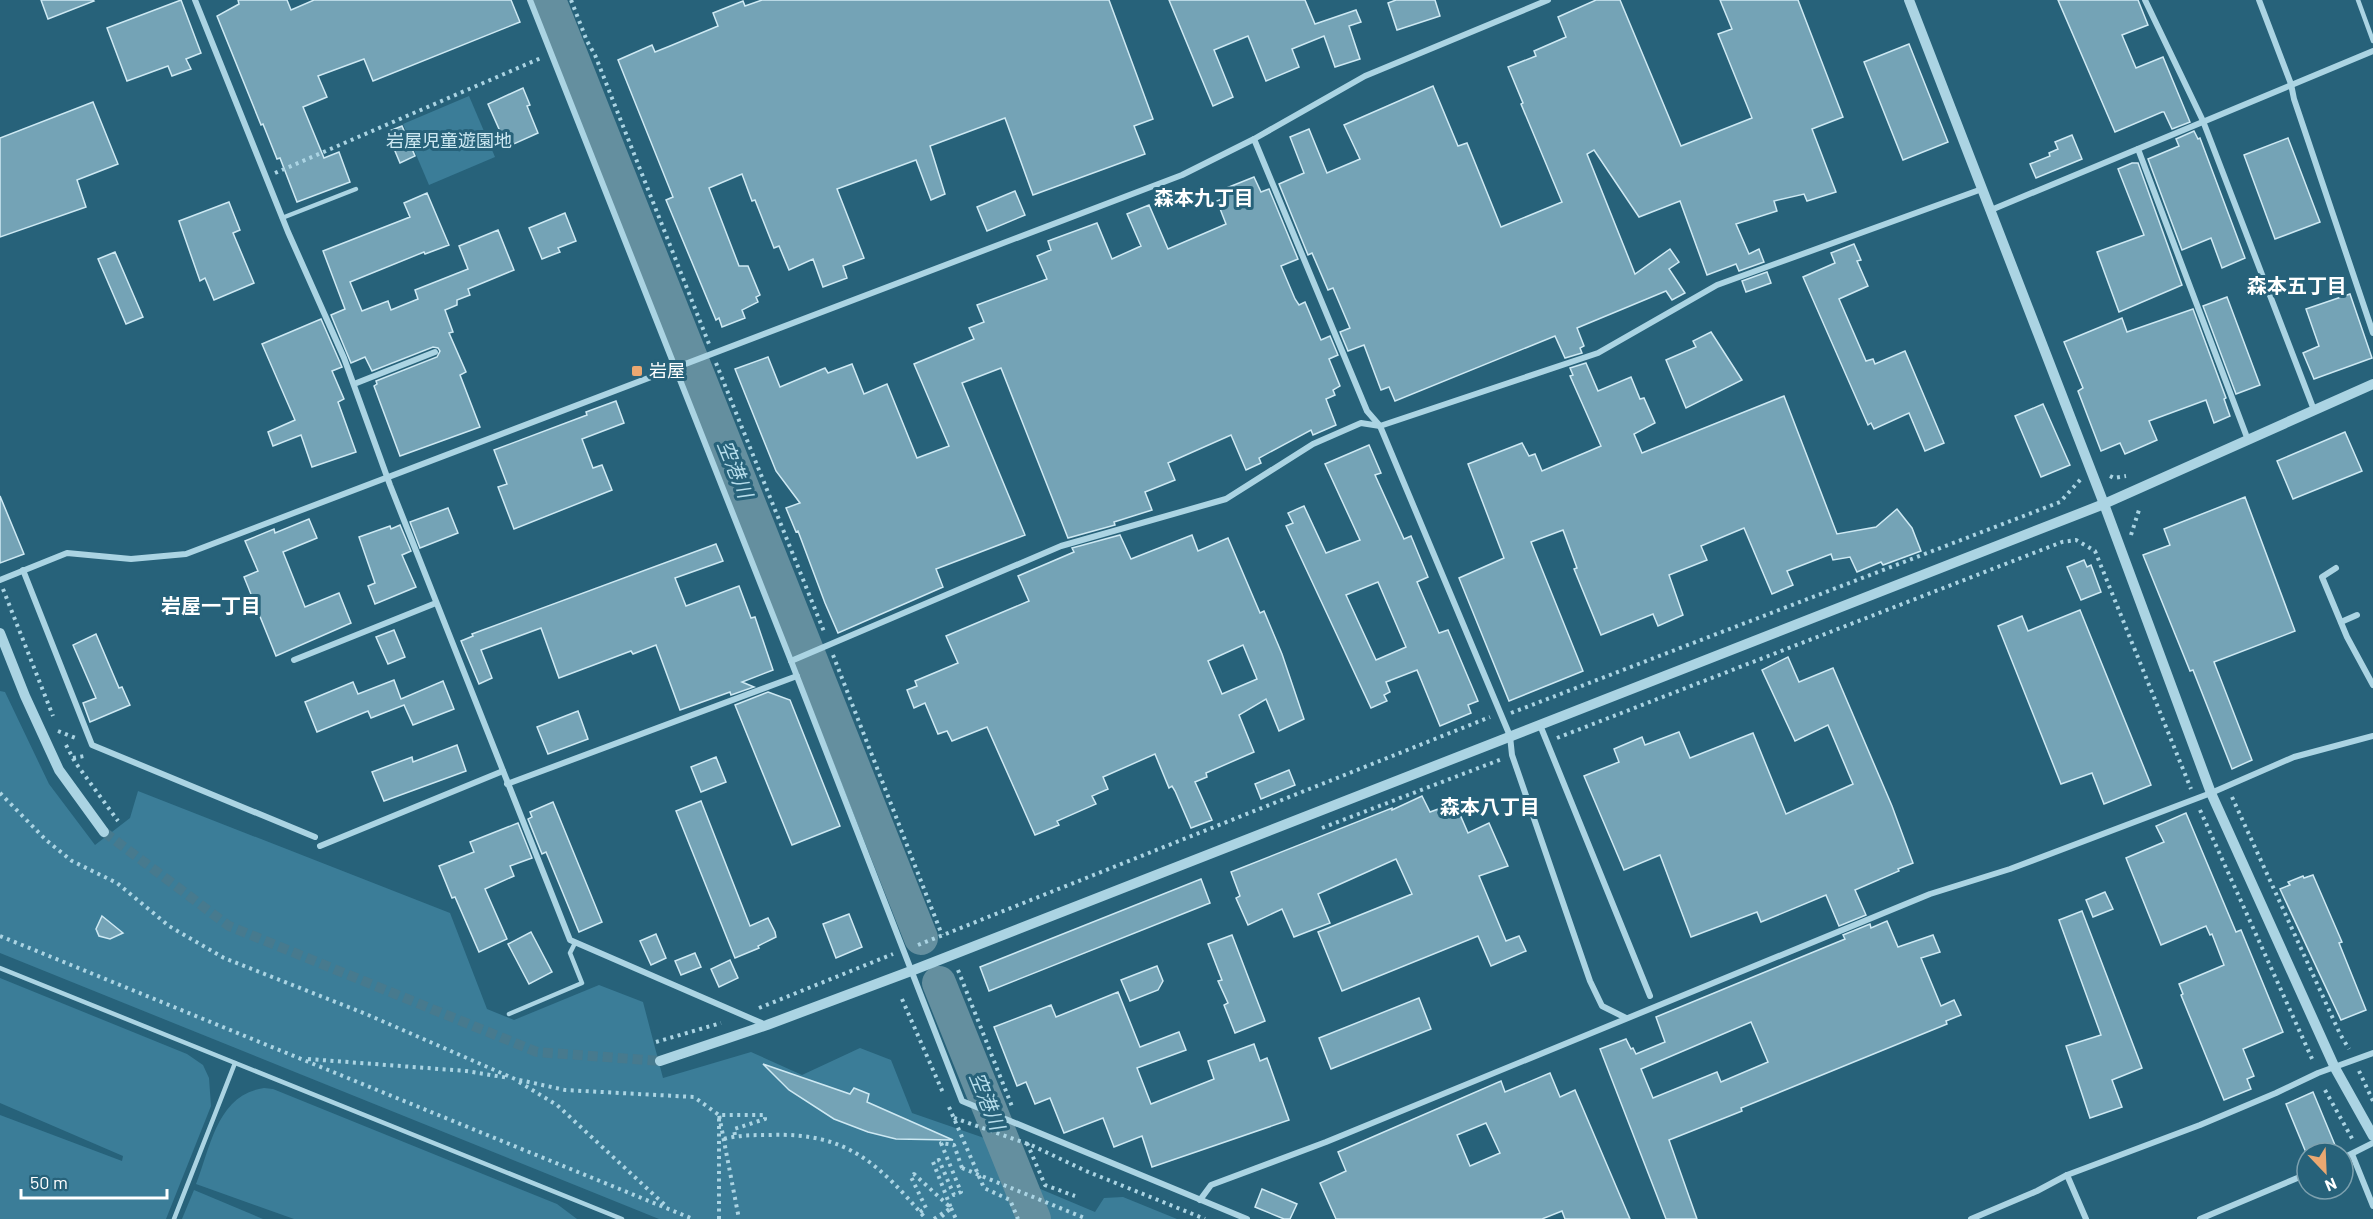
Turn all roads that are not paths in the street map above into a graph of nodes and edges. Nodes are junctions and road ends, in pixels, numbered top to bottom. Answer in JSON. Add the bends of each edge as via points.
{"nodes":[{"id":1,"x":195,"y":0,"type":"edge"},
{"id":2,"x":530,"y":0,"type":"edge"},
{"id":3,"x":1548,"y":0,"type":"edge"},
{"id":4,"x":1909,"y":0,"type":"edge"},
{"id":5,"x":2145,"y":0,"type":"edge"},
{"id":6,"x":2259,"y":0,"type":"edge"},
{"id":7,"x":2358,"y":0,"type":"edge"},
{"id":8,"x":2373,"y":41,"type":"edge"},
{"id":9,"x":2373,"y":51,"type":"edge"},
{"id":10,"x":2291,"y":84,"type":"junction"},
{"id":11,"x":2203,"y":122,"type":"junction"},
{"id":12,"x":1254,"y":139,"type":"junction"},
{"id":13,"x":2138,"y":149,"type":"junction"},
{"id":14,"x":356,"y":189,"type":"dead end"},
{"id":15,"x":1982,"y":189,"type":"junction"},
{"id":16,"x":1990,"y":210,"type":"junction"},
{"id":17,"x":282,"y":218,"type":"junction"},
{"id":18,"x":2373,"y":333,"type":"edge"},
{"id":19,"x":435,"y":352,"type":"dead end"},
{"id":20,"x":675,"y":368,"type":"junction"},
{"id":21,"x":354,"y":384,"type":"junction"},
{"id":22,"x":2373,"y":384,"type":"edge"},
{"id":23,"x":2314,"y":410,"type":"junction"},
{"id":24,"x":1380,"y":426,"type":"junction"},
{"id":25,"x":2248,"y":440,"type":"junction"},
{"id":26,"x":389,"y":478,"type":"junction"},
{"id":27,"x":2104,"y":504,"type":"junction"},
{"id":28,"x":2336,"y":568,"type":"dead end"},
{"id":29,"x":23,"y":570,"type":"junction"},
{"id":30,"x":0,"y":581,"type":"edge"},
{"id":31,"x":436,"y":603,"type":"junction"},
{"id":32,"x":2357,"y":615,"type":"dead end"},
{"id":33,"x":2341,"y":622,"type":"junction"},
{"id":34,"x":0,"y":633,"type":"edge"},
{"id":35,"x":294,"y":660,"type":"dead end"},
{"id":36,"x":791,"y":661,"type":"junction"},
{"id":37,"x":797,"y":676,"type":"junction"},
{"id":38,"x":2373,"y":685,"type":"edge"},
{"id":39,"x":1540,"y":725,"type":"junction"},
{"id":40,"x":1510,"y":736,"type":"junction"},
{"id":41,"x":2373,"y":736,"type":"edge"},
{"id":42,"x":503,"y":771,"type":"junction"},
{"id":43,"x":507,"y":784,"type":"junction"},
{"id":44,"x":2211,"y":793,"type":"junction"},
{"id":45,"x":104,"y":832,"type":"tunnel mouth"},
{"id":46,"x":315,"y":837,"type":"dead end"},
{"id":47,"x":320,"y":846,"type":"dead end"},
{"id":48,"x":575,"y":943,"type":"junction"},
{"id":49,"x":0,"y":968,"type":"edge"},
{"id":50,"x":911,"y":971,"type":"junction"},
{"id":51,"x":1650,"y":996,"type":"dead end"},
{"id":52,"x":509,"y":1014,"type":"dead end"},
{"id":53,"x":1626,"y":1018,"type":"junction"},
{"id":54,"x":767,"y":1025,"type":"junction"},
{"id":55,"x":2373,"y":1053,"type":"edge"},
{"id":56,"x":660,"y":1061,"type":"tunnel mouth"},
{"id":57,"x":235,"y":1063,"type":"junction"},
{"id":58,"x":2335,"y":1068,"type":"junction"},
{"id":59,"x":2373,"y":1136,"type":"edge"},
{"id":60,"x":2373,"y":1143,"type":"edge"},
{"id":61,"x":2355,"y":1152,"type":"edge"},
{"id":62,"x":2355,"y":1161,"type":"edge"},
{"id":63,"x":2067,"y":1175,"type":"junction"},
{"id":64,"x":2295,"y":1179,"type":"edge"},
{"id":65,"x":1200,"y":1200,"type":"junction"},
{"id":66,"x":2373,"y":1206,"type":"edge"},
{"id":67,"x":174,"y":1219,"type":"edge"},
{"id":68,"x":622,"y":1219,"type":"edge"},
{"id":69,"x":1247,"y":1219,"type":"edge"},
{"id":70,"x":1971,"y":1219,"type":"edge"},
{"id":71,"x":2086,"y":1219,"type":"edge"},
{"id":72,"x":2200,"y":1219,"type":"edge"}],
"edges":[{"from":1,"to":17,"type":"street"},
{"from":2,"to":20,"type":"street"},
{"from":3,"to":12,"type":"street","via":[[1365,76]]},
{"from":4,"to":15,"type":"street"},
{"from":5,"to":11,"type":"street"},
{"from":6,"to":10,"type":"street"},
{"from":7,"to":8,"type":"lane"},
{"from":9,"to":10,"type":"street"},
{"from":10,"to":11,"type":"street"},
{"from":10,"to":18,"type":"street"},
{"from":11,"to":13,"type":"street"},
{"from":11,"to":23,"type":"street"},
{"from":12,"to":20,"type":"street","via":[[1182,175]]},
{"from":12,"to":24,"type":"street","via":[[1367,411]]},
{"from":13,"to":16,"type":"street"},
{"from":13,"to":25,"type":"street"},
{"from":14,"to":17,"type":"lane"},
{"from":15,"to":16,"type":"street"},
{"from":15,"to":24,"type":"street","via":[[1717,285],[1598,353]]},
{"from":16,"to":27,"type":"street"},
{"from":17,"to":21,"type":"street"},
{"from":19,"to":21,"type":"street"},
{"from":20,"to":26,"type":"street"},
{"from":20,"to":36,"type":"street"},
{"from":21,"to":26,"type":"street"},
{"from":22,"to":23,"type":"street"},
{"from":23,"to":25,"type":"street"},
{"from":24,"to":36,"type":"street","via":[[1361,423],[1314,444],[1226,499],[1060,546]]},
{"from":24,"to":40,"type":"street"},
{"from":25,"to":27,"type":"street"},
{"from":26,"to":29,"type":"street","via":[[186,554],[131,559],[67,553]]},
{"from":26,"to":31,"type":"street"},
{"from":27,"to":39,"type":"street"},
{"from":27,"to":44,"type":"street"},
{"from":28,"to":33,"type":"street","via":[[2322,577]]},
{"from":29,"to":30,"type":"street"},
{"from":29,"to":46,"type":"street","via":[[92,745]]},
{"from":31,"to":35,"type":"street"},
{"from":31,"to":42,"type":"street"},
{"from":32,"to":33,"type":"street"},
{"from":33,"to":38,"type":"street"},
{"from":34,"to":45,"type":"street","via":[[59,770]]},
{"from":36,"to":37,"type":"street"},
{"from":37,"to":43,"type":"street"},
{"from":37,"to":50,"type":"street"},
{"from":39,"to":40,"type":"street"},
{"from":39,"to":51,"type":"street"},
{"from":40,"to":50,"type":"street"},
{"from":40,"to":53,"type":"street","via":[[1512,755],[1590,981],[1602,1006]]},
{"from":41,"to":44,"type":"street","via":[[2294,757]]},
{"from":42,"to":43,"type":"street"},
{"from":42,"to":47,"type":"street"},
{"from":43,"to":48,"type":"street","via":[[570,940]]},
{"from":44,"to":53,"type":"street","via":[[2010,869],[1930,894]]},
{"from":44,"to":58,"type":"street"},
{"from":48,"to":52,"type":"lane","via":[[570,953],[582,983]]},
{"from":48,"to":54,"type":"street"},
{"from":49,"to":57,"type":"lane"},
{"from":50,"to":54,"type":"street"},
{"from":50,"to":65,"type":"street","via":[[962,1101]]},
{"from":53,"to":65,"type":"street","via":[[1326,1142],[1210,1185]]},
{"from":54,"to":56,"type":"street"},
{"from":55,"to":58,"type":"street"},
{"from":57,"to":67,"type":"lane"},
{"from":57,"to":68,"type":"lane"},
{"from":58,"to":59,"type":"street"},
{"from":58,"to":63,"type":"street"},
{"from":60,"to":61,"type":"street"},
{"from":62,"to":66,"type":"street"},
{"from":63,"to":70,"type":"street"},
{"from":63,"to":71,"type":"street"},
{"from":64,"to":72,"type":"street"},
{"from":65,"to":69,"type":"street"}]}
